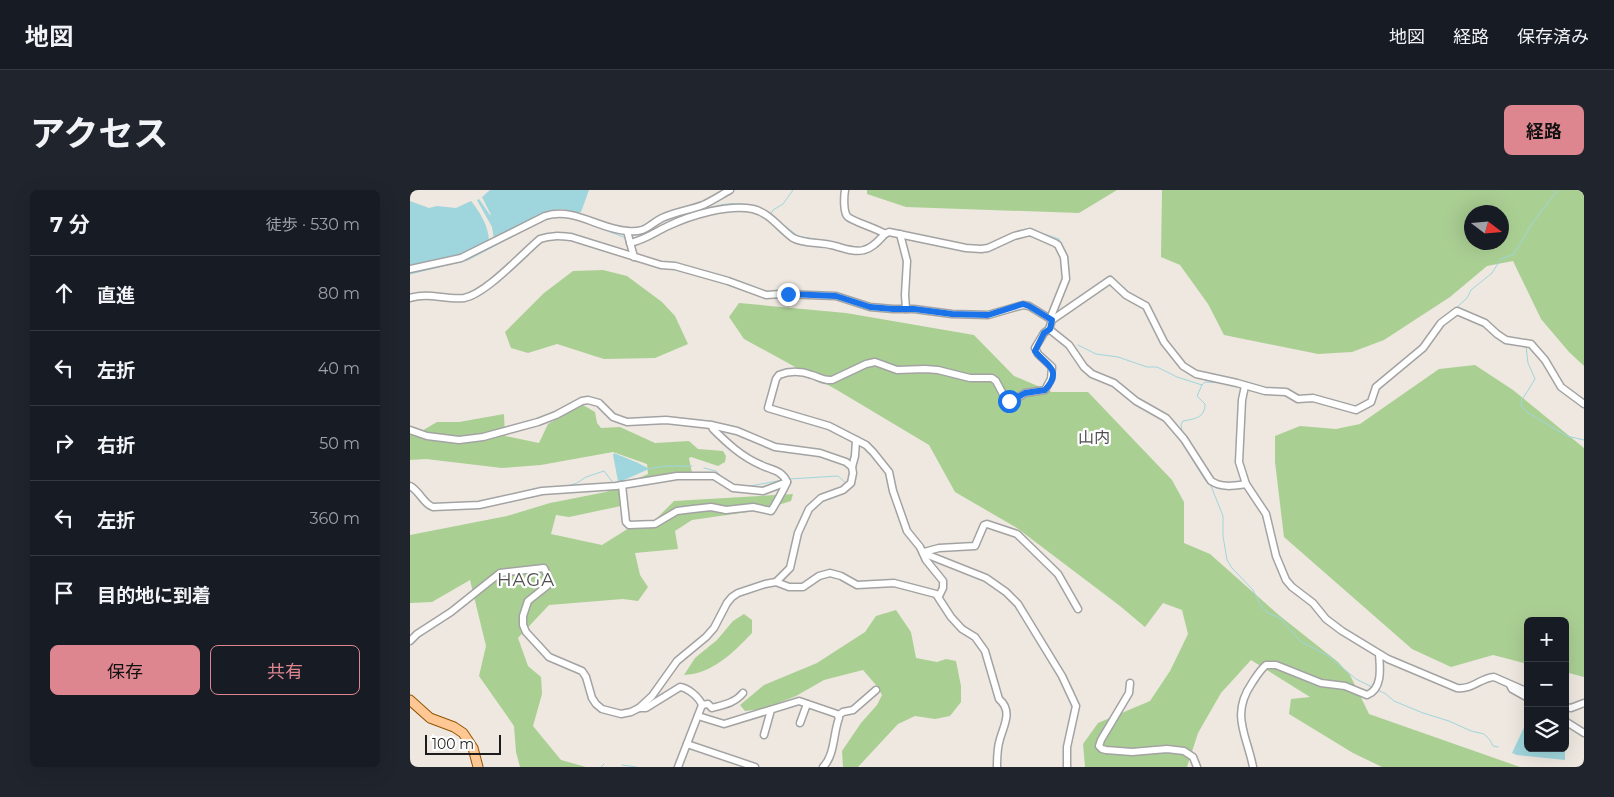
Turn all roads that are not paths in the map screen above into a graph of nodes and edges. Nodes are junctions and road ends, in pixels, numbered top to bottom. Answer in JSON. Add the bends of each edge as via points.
{"nodes":[{"id":1,"x":730,"y":190,"type":"edge"},
{"id":2,"x":845,"y":190,"type":"edge"},
{"id":3,"x":708,"y":208,"type":"junction"},
{"id":4,"x":882,"y":232,"type":"junction"},
{"id":5,"x":900,"y":234,"type":"junction"},
{"id":6,"x":628,"y":238,"type":"junction"},
{"id":7,"x":634,"y":258,"type":"junction"},
{"id":8,"x":410,"y":269,"type":"edge"},
{"id":9,"x":410,"y":298,"type":"edge"},
{"id":10,"x":906,"y":309,"type":"junction"},
{"id":11,"x":1052,"y":320,"type":"junction"},
{"id":12,"x":1050,"y":329,"type":"junction"},
{"id":13,"x":1244,"y":389,"type":"junction"},
{"id":14,"x":1584,"y":404,"type":"edge"},
{"id":15,"x":711,"y":425,"type":"junction"},
{"id":16,"x":410,"y":430,"type":"edge"},
{"id":17,"x":856,"y":440,"type":"junction"},
{"id":18,"x":852,"y":467,"type":"junction"},
{"id":19,"x":787,"y":482,"type":"junction"},
{"id":20,"x":1246,"y":484,"type":"junction"},
{"id":21,"x":622,"y":485,"type":"junction"},
{"id":22,"x":410,"y":486,"type":"edge"},
{"id":23,"x":923,"y":552,"type":"junction"},
{"id":24,"x":776,"y":582,"type":"junction"},
{"id":25,"x":939,"y":596,"type":"junction"},
{"id":26,"x":1078,"y":609,"type":"dead end"},
{"id":27,"x":410,"y":641,"type":"edge"},
{"id":28,"x":1379,"y":654,"type":"junction"},
{"id":29,"x":1130,"y":683,"type":"dead end"},
{"id":30,"x":1509,"y":684,"type":"junction"},
{"id":31,"x":876,"y":690,"type":"dead end"},
{"id":32,"x":1524,"y":690,"type":"edge"},
{"id":33,"x":743,"y":693,"type":"dead end"},
{"id":34,"x":1524,"y":696,"type":"edge"},
{"id":35,"x":410,"y":700,"type":"edge"},
{"id":36,"x":1584,"y":703,"type":"edge"},
{"id":37,"x":807,"y":704,"type":"junction"},
{"id":38,"x":702,"y":705,"type":"junction"},
{"id":39,"x":639,"y":708,"type":"junction"},
{"id":40,"x":1569,"y":708,"type":"edge"},
{"id":41,"x":771,"y":710,"type":"junction"},
{"id":42,"x":839,"y":715,"type":"junction"},
{"id":43,"x":698,"y":716,"type":"junction"},
{"id":44,"x":800,"y":723,"type":"dead end"},
{"id":45,"x":1569,"y":724,"type":"edge"},
{"id":46,"x":1584,"y":733,"type":"edge"},
{"id":47,"x":764,"y":735,"type":"dead end"},
{"id":48,"x":687,"y":744,"type":"junction"},
{"id":49,"x":478,"y":767,"type":"edge"},
{"id":50,"x":678,"y":767,"type":"edge"},
{"id":51,"x":755,"y":767,"type":"edge"},
{"id":52,"x":823,"y":767,"type":"edge"},
{"id":53,"x":997,"y":767,"type":"edge"},
{"id":54,"x":1067,"y":767,"type":"edge"},
{"id":55,"x":1197,"y":767,"type":"edge"},
{"id":56,"x":1254,"y":767,"type":"edge"}],
"edges":[{"from":1,"to":3,"type":"street"},
{"from":2,"to":4,"type":"street","via":[[848,218]]},
{"from":3,"to":4,"type":"street","via":[[758,210],[794,239],[852,251],[871,248]]},
{"from":3,"to":6,"type":"street","via":[[663,218]]},
{"from":3,"to":6,"type":"street","via":[[646,239]]},
{"from":4,"to":5,"type":"street"},
{"from":5,"to":10,"type":"street","via":[[907,261]]},
{"from":5,"to":11,"type":"street","via":[[966,248],[988,248],[1030,232],[1055,243],[1064,257],[1066,279]]},
{"from":6,"to":7,"type":"street"},
{"from":6,"to":8,"type":"street","via":[[567,213],[555,213],[460,258]]},
{"from":7,"to":9,"type":"street","via":[[571,237],[548,236],[540,239],[474,294],[459,298],[426,294]]},
{"from":7,"to":10,"type":"street","via":[[728,281],[766,295],[836,296],[870,307]]},
{"from":10,"to":11,"type":"street","via":[[984,315],[1023,304]]},
{"from":11,"to":12,"type":"street"},
{"from":11,"to":13,"type":"street","via":[[1110,280],[1126,295],[1146,306],[1160,336],[1183,366],[1201,376]]},
{"from":12,"to":17,"type":"street","via":[[1036,348],[1052,367],[1047,388],[1025,393],[1011,401],[1005,398],[992,378],[970,378],[938,370],[897,370],[875,362],[826,381],[803,373],[779,375],[768,408],[829,426]]},
{"from":12,"to":20,"type":"street","via":[[1069,345],[1092,374],[1114,383],[1136,401],[1166,418],[1211,481],[1224,486]]},
{"from":13,"to":14,"type":"street","via":[[1286,392],[1298,399],[1313,398],[1356,410],[1371,402],[1379,384],[1423,348],[1441,323],[1456,310],[1476,318],[1506,340],[1531,344],[1561,387]]},
{"from":13,"to":20,"type":"street","via":[[1239,462]]},
{"from":15,"to":16,"type":"street","via":[[666,420],[627,422],[612,417],[599,404],[588,400],[538,422],[483,438],[459,440]]},
{"from":15,"to":18,"type":"street","via":[[737,431],[767,445],[820,453]]},
{"from":15,"to":19,"type":"street","via":[[738,451],[777,471]]},
{"from":17,"to":18,"type":"street"},
{"from":17,"to":23,"type":"street","via":[[866,445],[887,468],[907,531]]},
{"from":18,"to":24,"type":"street","via":[[853,478],[848,488],[821,498],[809,509],[798,533],[790,568]]},
{"from":19,"to":21,"type":"street","via":[[763,491],[733,488],[714,476],[676,476]]},
{"from":19,"to":21,"type":"street","via":[[771,511],[752,507],[726,510],[711,507],[677,511],[654,524],[629,525]]},
{"from":20,"to":28,"type":"street","via":[[1266,514],[1276,556],[1286,580],[1326,619]]},
{"from":21,"to":22,"type":"street","via":[[542,492],[479,506],[433,507],[428,506],[417,490]]},
{"from":23,"to":25,"type":"street","via":[[942,582]]},
{"from":23,"to":26,"type":"street","via":[[975,546],[987,524],[1011,531],[1058,574]]},
{"from":23,"to":54,"type":"street","via":[[986,578],[1018,604],[1062,676],[1076,706],[1067,747]]},
{"from":24,"to":25,"type":"street","via":[[789,587],[804,587],[830,573],[857,585],[894,582]]},
{"from":24,"to":39,"type":"street","via":[[732,597],[706,638],[677,662]]},
{"from":25,"to":53,"type":"street","via":[[951,617],[975,636],[985,651],[999,699],[1005,704],[1007,712]]},
{"from":27,"to":39,"type":"street","via":[[500,573],[544,568],[549,578],[547,586],[528,601],[523,616],[529,637],[549,657],[582,671],[592,698],[602,709],[621,714]]},
{"from":28,"to":30,"type":"street","via":[[1457,688],[1468,688],[1489,677]]},
{"from":28,"to":56,"type":"street","via":[[1380,673],[1376,689],[1368,695],[1345,686],[1321,683],[1276,665],[1266,665],[1261,669],[1241,705],[1242,727]]},
{"from":29,"to":55,"type":"street","via":[[1129,693],[1099,746],[1132,752],[1184,751],[1193,757]]},
{"from":30,"to":32,"type":"street"},
{"from":30,"to":34,"type":"street"},
{"from":31,"to":42,"type":"street","via":[[853,710]]},
{"from":33,"to":38,"type":"street","via":[[724,705],[712,708],[708,704]]},
{"from":35,"to":49,"type":"main road","via":[[430,718],[463,733],[473,748]]},
{"from":36,"to":40,"type":"street"},
{"from":37,"to":41,"type":"street","via":[[799,701]]},
{"from":37,"to":42,"type":"street"},
{"from":37,"to":44,"type":"street"},
{"from":38,"to":39,"type":"street","via":[[700,700],[680,687],[646,708]]},
{"from":38,"to":43,"type":"street"},
{"from":41,"to":43,"type":"street","via":[[724,724]]},
{"from":41,"to":47,"type":"street"},
{"from":42,"to":52,"type":"street","via":[[830,760]]},
{"from":43,"to":48,"type":"street"},
{"from":45,"to":46,"type":"street"},
{"from":48,"to":50,"type":"street"},
{"from":48,"to":51,"type":"street"}]}
